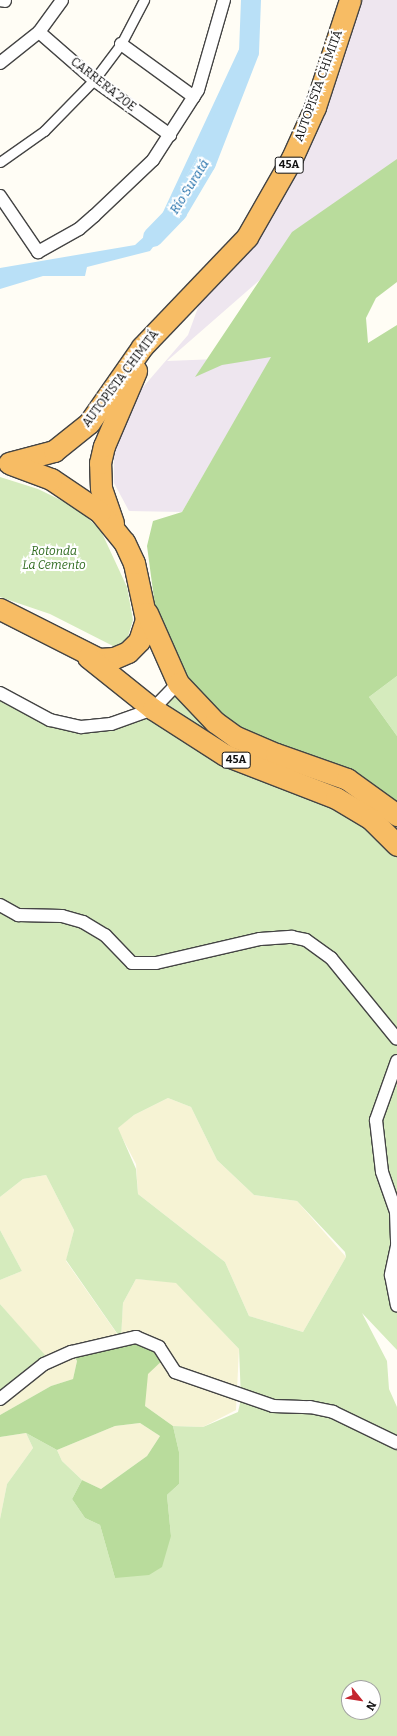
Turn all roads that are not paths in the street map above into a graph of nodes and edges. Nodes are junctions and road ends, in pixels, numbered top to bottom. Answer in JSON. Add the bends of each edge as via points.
{"nodes":[{"id":1,"x":62,"y":0,"type":"edge"},
{"id":2,"x":144,"y":0,"type":"edge"},
{"id":3,"x":224,"y":0,"type":"edge"},
{"id":4,"x":350,"y":0,"type":"edge"},
{"id":5,"x":39,"y":32,"type":"junction"},
{"id":6,"x":121,"y":44,"type":"junction"},
{"id":7,"x":12,"y":52,"type":"junction"},
{"id":8,"x":0,"y":54,"type":"edge"},
{"id":9,"x":0,"y":63,"type":"edge"},
{"id":10,"x":94,"y":80,"type":"junction"},
{"id":11,"x":194,"y":97,"type":"junction"},
{"id":12,"x":170,"y":135,"type":"junction"},
{"id":13,"x":0,"y":162,"type":"edge"},
{"id":14,"x":0,"y":196,"type":"edge"},
{"id":15,"x":184,"y":304,"type":"junction"},
{"id":16,"x":4,"y":463,"type":"edge"},
{"id":17,"x":117,"y":532,"type":"junction"},
{"id":18,"x":144,"y":604,"type":"junction"},
{"id":19,"x":0,"y":609,"type":"edge"},
{"id":20,"x":84,"y":655,"type":"junction"},
{"id":21,"x":178,"y":683,"type":"junction"},
{"id":22,"x":0,"y":693,"type":"edge"},
{"id":23,"x":153,"y":709,"type":"junction"},
{"id":24,"x":397,"y":815,"type":"edge"},
{"id":25,"x":397,"y":845,"type":"edge"},
{"id":26,"x":0,"y":905,"type":"edge"},
{"id":27,"x":397,"y":1039,"type":"edge"},
{"id":28,"x":397,"y":1061,"type":"edge"},
{"id":29,"x":397,"y":1305,"type":"edge"},
{"id":30,"x":0,"y":1399,"type":"edge"},
{"id":31,"x":397,"y":1443,"type":"edge"}],
"edges":[{"from":1,"to":5,"type":"street"},
{"from":2,"to":6,"type":"street"},
{"from":3,"to":11,"type":"street"},
{"from":4,"to":15,"type":"highway","name":"AUTOPISTA CHIMITÁ","number":"45A","via":[[314,107],[266,209],[226,262]]},
{"from":5,"to":7,"type":"street"},
{"from":5,"to":10,"type":"street","name":"CARRERA 20E"},
{"from":6,"to":10,"type":"street"},
{"from":6,"to":11,"type":"street"},
{"from":7,"to":8,"type":"street"},
{"from":7,"to":9,"type":"street"},
{"from":10,"to":12,"type":"street","name":"CARRERA 20E"},
{"from":10,"to":13,"type":"street","via":[[44,131]]},
{"from":11,"to":12,"type":"street"},
{"from":12,"to":14,"type":"street","via":[[153,160],[94,216],[79,229],[38,252]]},
{"from":15,"to":16,"type":"highway","name":"AUTOPISTA CHIMITÁ","via":[[142,347],[89,423],[70,441],[32,460]]},
{"from":15,"to":17,"type":"highway","name":"AUTOPISTA CHIMITÁ","via":[[139,365],[104,446],[101,489]]},
{"from":16,"to":17,"type":"highway","number":"45A","via":[[37,473],[76,494],[100,512]]},
{"from":17,"to":18,"type":"highway","number":"45A","via":[[134,563]]},
{"from":18,"to":20,"type":"highway","number":"45A","via":[[142,634],[128,652],[107,659]]},
{"from":18,"to":21,"type":"highway","number":"45A","via":[[154,635]]},
{"from":19,"to":20,"type":"highway","number":"45A"},
{"from":20,"to":23,"type":"highway","number":"45A"},
{"from":21,"to":23,"type":"street"},
{"from":21,"to":24,"type":"highway","number":"45A","via":[[215,722],[236,737],[347,779]]},
{"from":22,"to":23,"type":"street","via":[[50,720],[74,727],[111,724]]},
{"from":23,"to":25,"type":"highway","number":"45A","via":[[225,755],[336,798],[371,819]]},
{"from":26,"to":27,"type":"street","via":[[18,915],[62,916],[83,922],[106,935],[132,963],[156,963],[260,939],[292,937],[306,940],[331,958]]},
{"from":28,"to":29,"type":"street","via":[[376,1120],[382,1172],[397,1224],[391,1275]]},
{"from":30,"to":31,"type":"street","via":[[44,1364],[71,1352],[136,1337],[159,1347],[175,1372],[273,1406],[310,1407],[333,1412]]}]}
